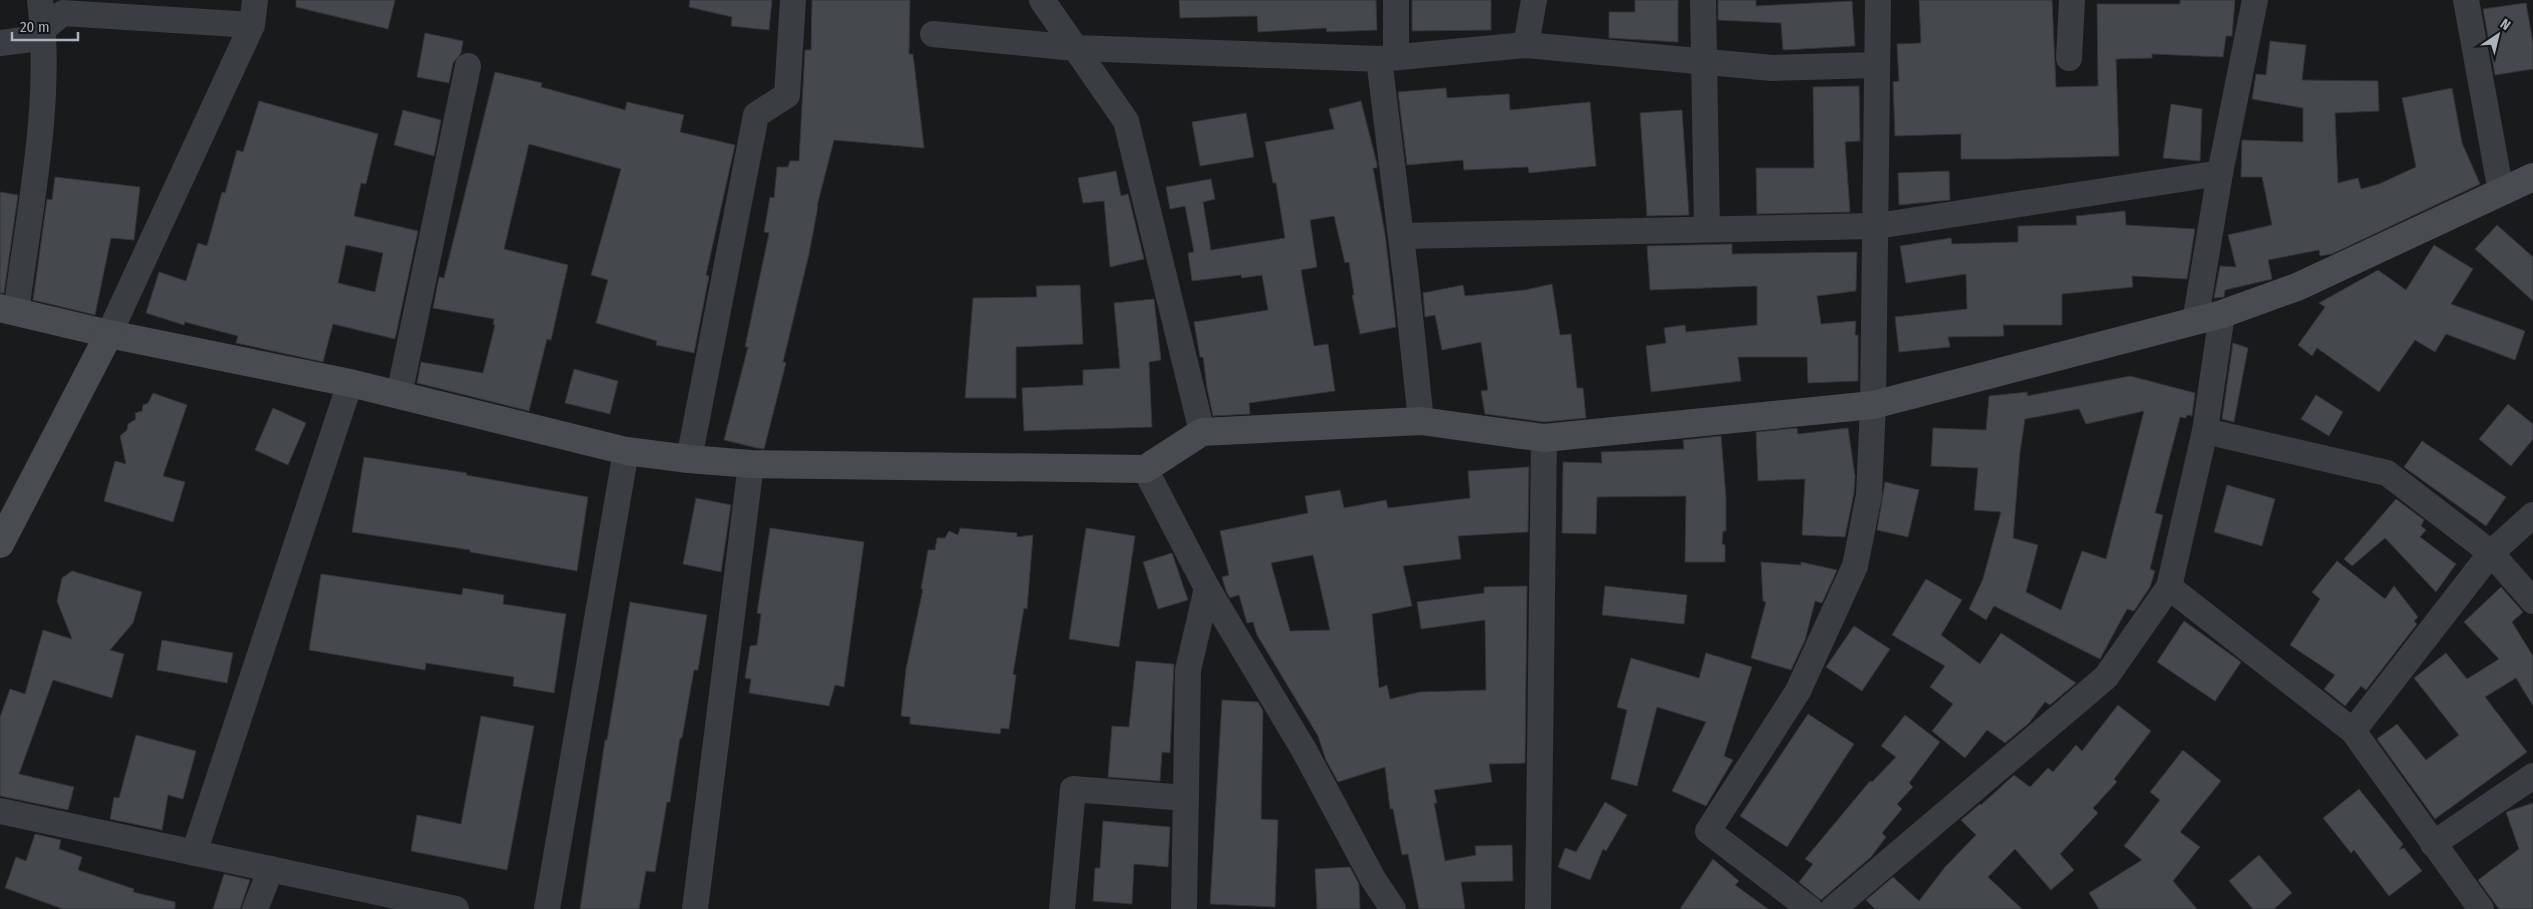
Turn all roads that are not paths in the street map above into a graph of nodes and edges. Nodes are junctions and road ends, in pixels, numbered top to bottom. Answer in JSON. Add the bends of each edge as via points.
{"nodes":[{"id":1,"x":40,"y":0,"type":"edge"},
{"id":2,"x":793,"y":0,"type":"edge"},
{"id":3,"x":1042,"y":0,"type":"edge"},
{"id":4,"x":1396,"y":0,"type":"edge"},
{"id":5,"x":1534,"y":0,"type":"edge"},
{"id":6,"x":1703,"y":0,"type":"edge"},
{"id":7,"x":1878,"y":0,"type":"edge"},
{"id":8,"x":2072,"y":0,"type":"edge"},
{"id":9,"x":2256,"y":0,"type":"edge"},
{"id":10,"x":2466,"y":0,"type":"edge"},
{"id":11,"x":254,"y":12,"type":"edge"},
{"id":12,"x":44,"y":29,"type":"junction"},
{"id":13,"x":933,"y":34,"type":"dead end"},
{"id":14,"x":0,"y":43,"type":"edge"},
{"id":15,"x":1526,"y":45,"type":"junction"},
{"id":16,"x":1075,"y":48,"type":"junction"},
{"id":17,"x":1388,"y":58,"type":"junction"},
{"id":18,"x":2069,"y":58,"type":"dead end"},
{"id":19,"x":1704,"y":62,"type":"junction"},
{"id":20,"x":1876,"y":65,"type":"junction"},
{"id":21,"x":468,"y":66,"type":"dead end"},
{"id":22,"x":2220,"y":173,"type":"junction"},
{"id":23,"x":2533,"y":177,"type":"edge"},
{"id":24,"x":2501,"y":192,"type":"junction"},
{"id":25,"x":1877,"y":226,"type":"junction"},
{"id":26,"x":1707,"y":229,"type":"junction"},
{"id":27,"x":1401,"y":236,"type":"junction"},
{"id":28,"x":8,"y":310,"type":"edge"},
{"id":29,"x":2222,"y":314,"type":"junction"},
{"id":30,"x":2195,"y":322,"type":"junction"},
{"id":31,"x":109,"y":334,"type":"junction"},
{"id":32,"x":350,"y":383,"type":"junction"},
{"id":33,"x":399,"y":395,"type":"junction"},
{"id":34,"x":1873,"y":405,"type":"junction"},
{"id":35,"x":1421,"y":421,"type":"junction"},
{"id":36,"x":2205,"y":431,"type":"junction"},
{"id":37,"x":1202,"y":432,"type":"junction"},
{"id":38,"x":1544,"y":438,"type":"junction"},
{"id":39,"x":626,"y":451,"type":"junction"},
{"id":40,"x":689,"y":459,"type":"junction"},
{"id":41,"x":751,"y":464,"type":"junction"},
{"id":42,"x":1145,"y":470,"type":"junction"},
{"id":43,"x":2533,"y":515,"type":"edge"},
{"id":44,"x":0,"y":544,"type":"edge"},
{"id":45,"x":2492,"y":553,"type":"junction"},
{"id":46,"x":2169,"y":587,"type":"junction"},
{"id":47,"x":1207,"y":588,"type":"junction"},
{"id":48,"x":2533,"y":601,"type":"edge"},
{"id":49,"x":2353,"y":731,"type":"junction"},
{"id":50,"x":2533,"y":776,"type":"edge"},
{"id":51,"x":1186,"y":798,"type":"junction"},
{"id":52,"x":0,"y":811,"type":"edge"},
{"id":53,"x":2433,"y":844,"type":"junction"},
{"id":54,"x":194,"y":853,"type":"junction"},
{"id":55,"x":271,"y":869,"type":"junction"},
{"id":56,"x":255,"y":909,"type":"edge"},
{"id":57,"x":456,"y":909,"type":"edge"},
{"id":58,"x":547,"y":909,"type":"edge"},
{"id":59,"x":695,"y":909,"type":"edge"},
{"id":60,"x":1062,"y":909,"type":"edge"},
{"id":61,"x":1184,"y":909,"type":"edge"},
{"id":62,"x":1393,"y":909,"type":"edge"},
{"id":63,"x":1538,"y":909,"type":"edge"},
{"id":64,"x":1810,"y":909,"type":"edge"},
{"id":65,"x":1833,"y":909,"type":"edge"},
{"id":66,"x":2481,"y":909,"type":"edge"}],
"edges":[{"from":1,"to":12,"type":"street"},
{"from":2,"to":40,"type":"street","via":[[787,95],[756,115]]},
{"from":3,"to":16,"type":"street"},
{"from":4,"to":17,"type":"street"},
{"from":5,"to":15,"type":"street"},
{"from":6,"to":19,"type":"street"},
{"from":7,"to":20,"type":"street"},
{"from":8,"to":18,"type":"street"},
{"from":9,"to":22,"type":"street"},
{"from":10,"to":24,"type":"street"},
{"from":11,"to":12,"type":"street","via":[[63,13]]},
{"from":11,"to":31,"type":"street"},
{"from":12,"to":14,"type":"street","via":[[31,39]]},
{"from":12,"to":28,"type":"street","via":[[40,124]]},
{"from":13,"to":16,"type":"street"},
{"from":15,"to":17,"type":"street"},
{"from":15,"to":19,"type":"street"},
{"from":16,"to":17,"type":"street"},
{"from":16,"to":37,"type":"street","via":[[1126,120]]},
{"from":17,"to":27,"type":"street"},
{"from":19,"to":20,"type":"street","via":[[1772,68]]},
{"from":19,"to":26,"type":"street"},
{"from":20,"to":25,"type":"street"},
{"from":21,"to":33,"type":"street"},
{"from":22,"to":25,"type":"street"},
{"from":22,"to":30,"type":"street"},
{"from":23,"to":24,"type":"street"},
{"from":24,"to":29,"type":"street","via":[[2297,286]]},
{"from":25,"to":26,"type":"street"},
{"from":25,"to":34,"type":"street"},
{"from":26,"to":27,"type":"street"},
{"from":27,"to":35,"type":"street"},
{"from":28,"to":31,"type":"street"},
{"from":29,"to":30,"type":"street"},
{"from":29,"to":36,"type":"street"},
{"from":30,"to":34,"type":"street"},
{"from":31,"to":32,"type":"street"},
{"from":31,"to":44,"type":"street"},
{"from":32,"to":33,"type":"street"},
{"from":32,"to":54,"type":"street"},
{"from":33,"to":39,"type":"street"},
{"from":34,"to":38,"type":"street"},
{"from":34,"to":64,"type":"street","via":[[1869,495],[1855,566],[1798,691],[1708,831]]},
{"from":35,"to":37,"type":"street"},
{"from":35,"to":38,"type":"street"},
{"from":36,"to":45,"type":"street","via":[[2387,472]]},
{"from":36,"to":46,"type":"street"},
{"from":37,"to":42,"type":"street"},
{"from":38,"to":63,"type":"street"},
{"from":39,"to":40,"type":"street"},
{"from":39,"to":58,"type":"street"},
{"from":40,"to":41,"type":"street"},
{"from":41,"to":42,"type":"street"},
{"from":41,"to":59,"type":"street"},
{"from":42,"to":47,"type":"street"},
{"from":43,"to":45,"type":"street"},
{"from":45,"to":48,"type":"street"},
{"from":45,"to":49,"type":"street"},
{"from":46,"to":49,"type":"street"},
{"from":46,"to":65,"type":"street","via":[[2106,677]]},
{"from":47,"to":51,"type":"street","via":[[1188,670]]},
{"from":47,"to":62,"type":"street","via":[[1304,750],[1373,879]]},
{"from":49,"to":53,"type":"street"},
{"from":50,"to":53,"type":"street"},
{"from":51,"to":60,"type":"street","via":[[1073,789]]},
{"from":51,"to":61,"type":"street"},
{"from":52,"to":54,"type":"street"},
{"from":53,"to":66,"type":"street"},
{"from":54,"to":55,"type":"street"},
{"from":55,"to":56,"type":"street"},
{"from":55,"to":57,"type":"street"}]}
